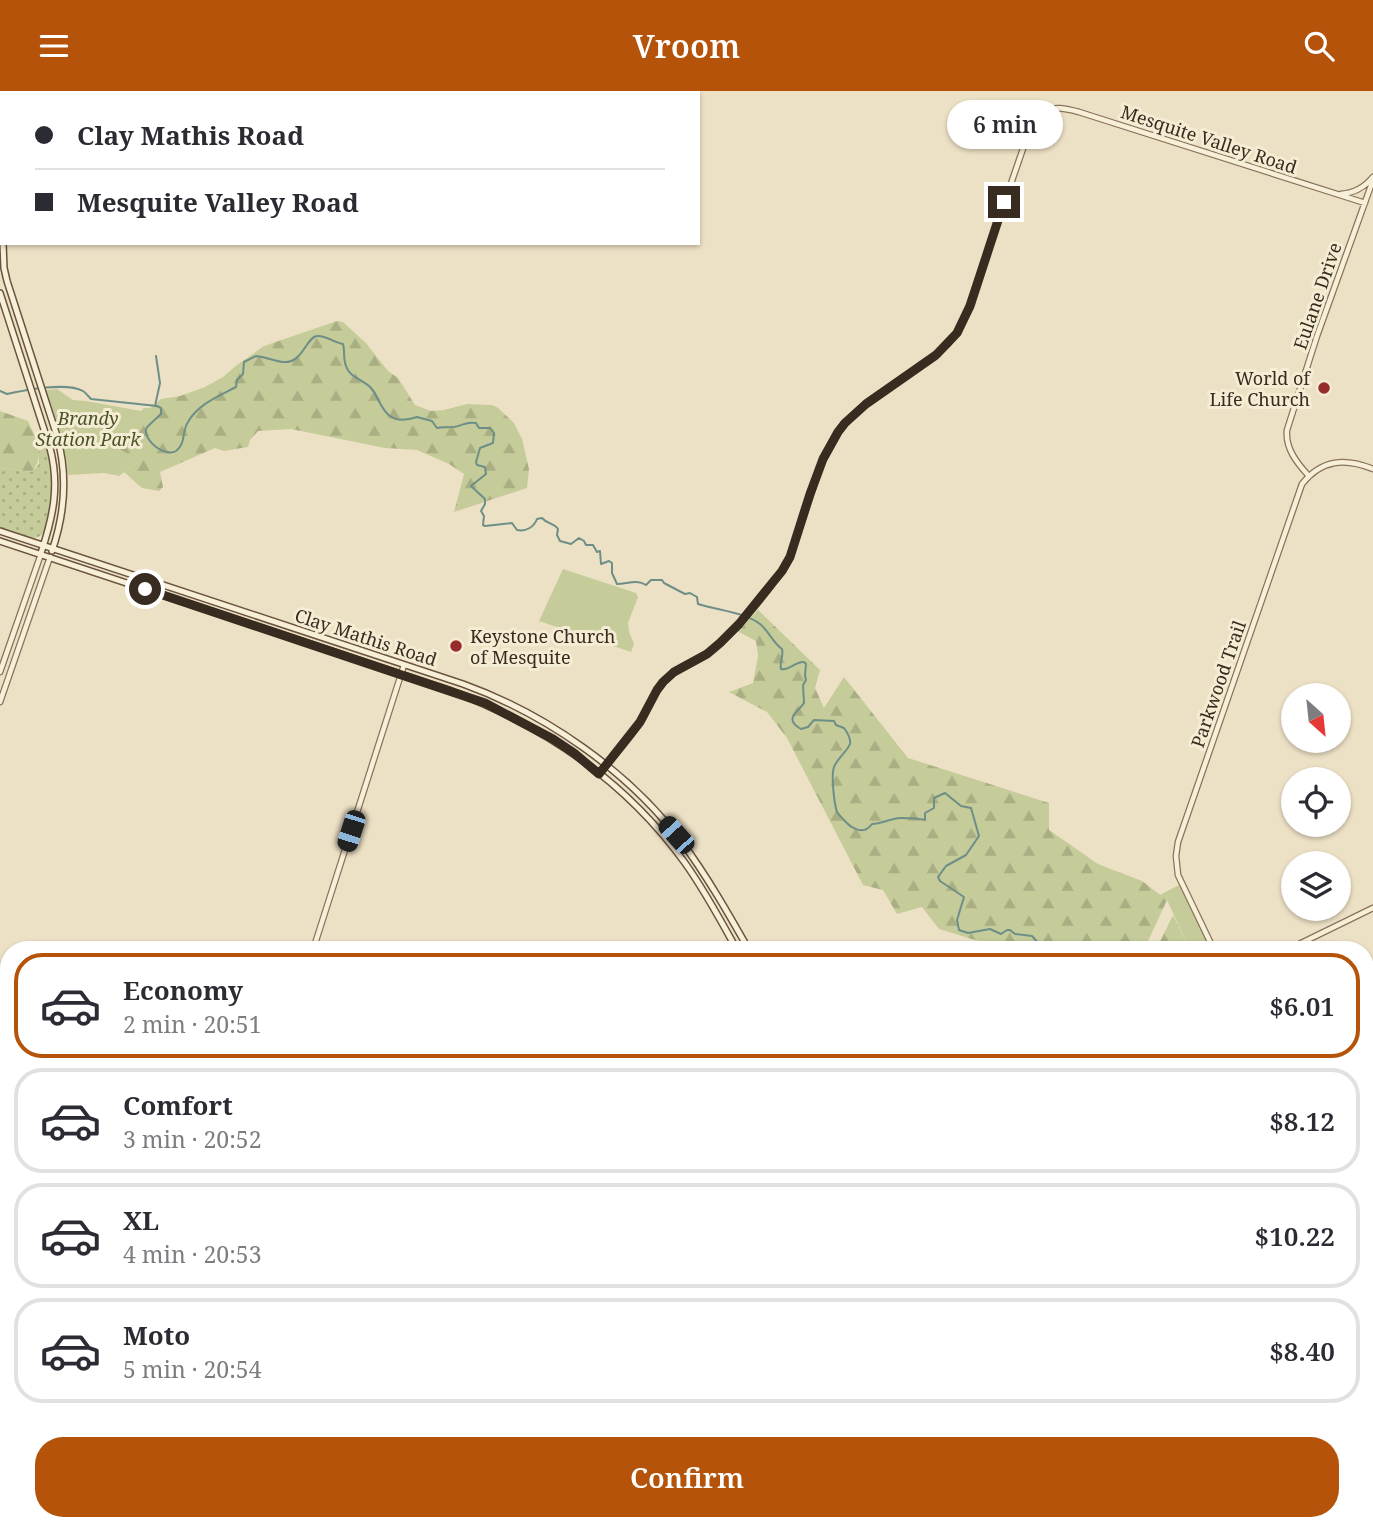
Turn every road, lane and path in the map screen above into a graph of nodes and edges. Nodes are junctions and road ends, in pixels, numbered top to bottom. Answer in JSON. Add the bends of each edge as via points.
{"nodes":[{"id":1,"x":1373,"y":178,"type":"edge"},
{"id":2,"x":1334,"y":194,"type":"junction"},
{"id":3,"x":1365,"y":203,"type":"junction"},
{"id":4,"x":3,"y":245,"type":"edge"},
{"id":5,"x":0,"y":293,"type":"edge"},
{"id":6,"x":1373,"y":469,"type":"edge"},
{"id":7,"x":1308,"y":475,"type":"junction"},
{"id":8,"x":0,"y":531,"type":"edge"},
{"id":9,"x":0,"y":541,"type":"edge"},
{"id":10,"x":43,"y":545,"type":"junction"},
{"id":11,"x":53,"y":548,"type":"junction"},
{"id":12,"x":41,"y":553,"type":"junction"},
{"id":13,"x":50,"y":556,"type":"junction"},
{"id":14,"x":108,"y":567,"type":"junction"},
{"id":15,"x":105,"y":576,"type":"junction"},
{"id":16,"x":148,"y":579,"type":"junction"},
{"id":17,"x":145,"y":589,"type":"junction"},
{"id":18,"x":250,"y":613,"type":"junction"},
{"id":19,"x":247,"y":623,"type":"junction"},
{"id":20,"x":15,"y":627,"type":"junction"},
{"id":21,"x":24,"y":630,"type":"junction"},
{"id":22,"x":404,"y":665,"type":"junction"},
{"id":23,"x":0,"y":672,"type":"edge"},
{"id":24,"x":401,"y":675,"type":"junction"},
{"id":25,"x":0,"y":702,"type":"edge"},
{"id":26,"x":607,"y":765,"type":"junction"},
{"id":27,"x":599,"y":774,"type":"junction"},
{"id":28,"x":1373,"y":908,"type":"edge"},
{"id":29,"x":316,"y":941,"type":"edge"},
{"id":30,"x":732,"y":941,"type":"edge"},
{"id":31,"x":744,"y":941,"type":"edge"},
{"id":32,"x":1210,"y":941,"type":"edge"},
{"id":33,"x":1305,"y":941,"type":"edge"}],
"edges":[{"from":1,"to":2,"type":"street","via":[[1358,190]]},
{"from":1,"to":3,"type":"street"},
{"from":2,"to":3,"type":"street","name":"Mesquite Valley Road"},
{"from":2,"to":26,"type":"street","name":"Mesquite Valley Road","via":[[1079,112],[1056,107],[1044,112],[1025,141],[957,333],[936,355],[852,415],[838,432],[823,459],[790,557],[777,578],[707,654],[663,682]]},
{"from":3,"to":7,"type":"street","name":"Eulane Drive","via":[[1287,430],[1293,456]]},
{"from":4,"to":11,"type":"main road","via":[[7,281],[60,446],[62,514]]},
{"from":5,"to":10,"type":"main road","via":[[56,478],[51,523]]},
{"from":6,"to":7,"type":"street","via":[[1348,461],[1328,464]]},
{"from":7,"to":32,"type":"street","name":"Parkwood Trail","via":[[1298,492],[1176,852],[1178,875]]},
{"from":8,"to":10,"type":"main road","name":"Clay Mathis Road"},
{"from":9,"to":12,"type":"main road","name":"Clay Mathis Road"},
{"from":10,"to":11,"type":"main road","name":"Clay Mathis Road"},
{"from":10,"to":12,"type":"main road"},
{"from":11,"to":13,"type":"main road"},
{"from":11,"to":14,"type":"main road","name":"Clay Mathis Road"},
{"from":12,"to":13,"type":"main road","name":"Clay Mathis Road"},
{"from":12,"to":20,"type":"street"},
{"from":13,"to":15,"type":"main road","name":"Clay Mathis Road"},
{"from":13,"to":21,"type":"street"},
{"from":14,"to":15,"type":"main road"},
{"from":14,"to":16,"type":"main road","name":"Clay Mathis Road"},
{"from":15,"to":17,"type":"main road","name":"Clay Mathis Road"},
{"from":16,"to":17,"type":"main road"},
{"from":16,"to":18,"type":"main road","name":"Clay Mathis Road"},
{"from":17,"to":19,"type":"main road","name":"Clay Mathis Road"},
{"from":18,"to":19,"type":"main road"},
{"from":18,"to":22,"type":"main road","name":"Clay Mathis Road"},
{"from":19,"to":24,"type":"main road","name":"Clay Mathis Road"},
{"from":20,"to":21,"type":"street"},
{"from":20,"to":23,"type":"street"},
{"from":21,"to":25,"type":"street"},
{"from":22,"to":24,"type":"street"},
{"from":22,"to":26,"type":"main road","name":"Clay Mathis Road","via":[[517,707]]},
{"from":24,"to":27,"type":"main road","name":"Clay Mathis Road","via":[[496,709],[553,739]]},
{"from":24,"to":29,"type":"street"},
{"from":26,"to":27,"type":"street","name":"Mesquite Valley Road"},
{"from":26,"to":31,"type":"main road","name":"Clay Mathis Road","via":[[679,838]]},
{"from":27,"to":30,"type":"main road","name":"Clay Mathis Road","via":[[669,842]]},
{"from":28,"to":33,"type":"street"}]}
